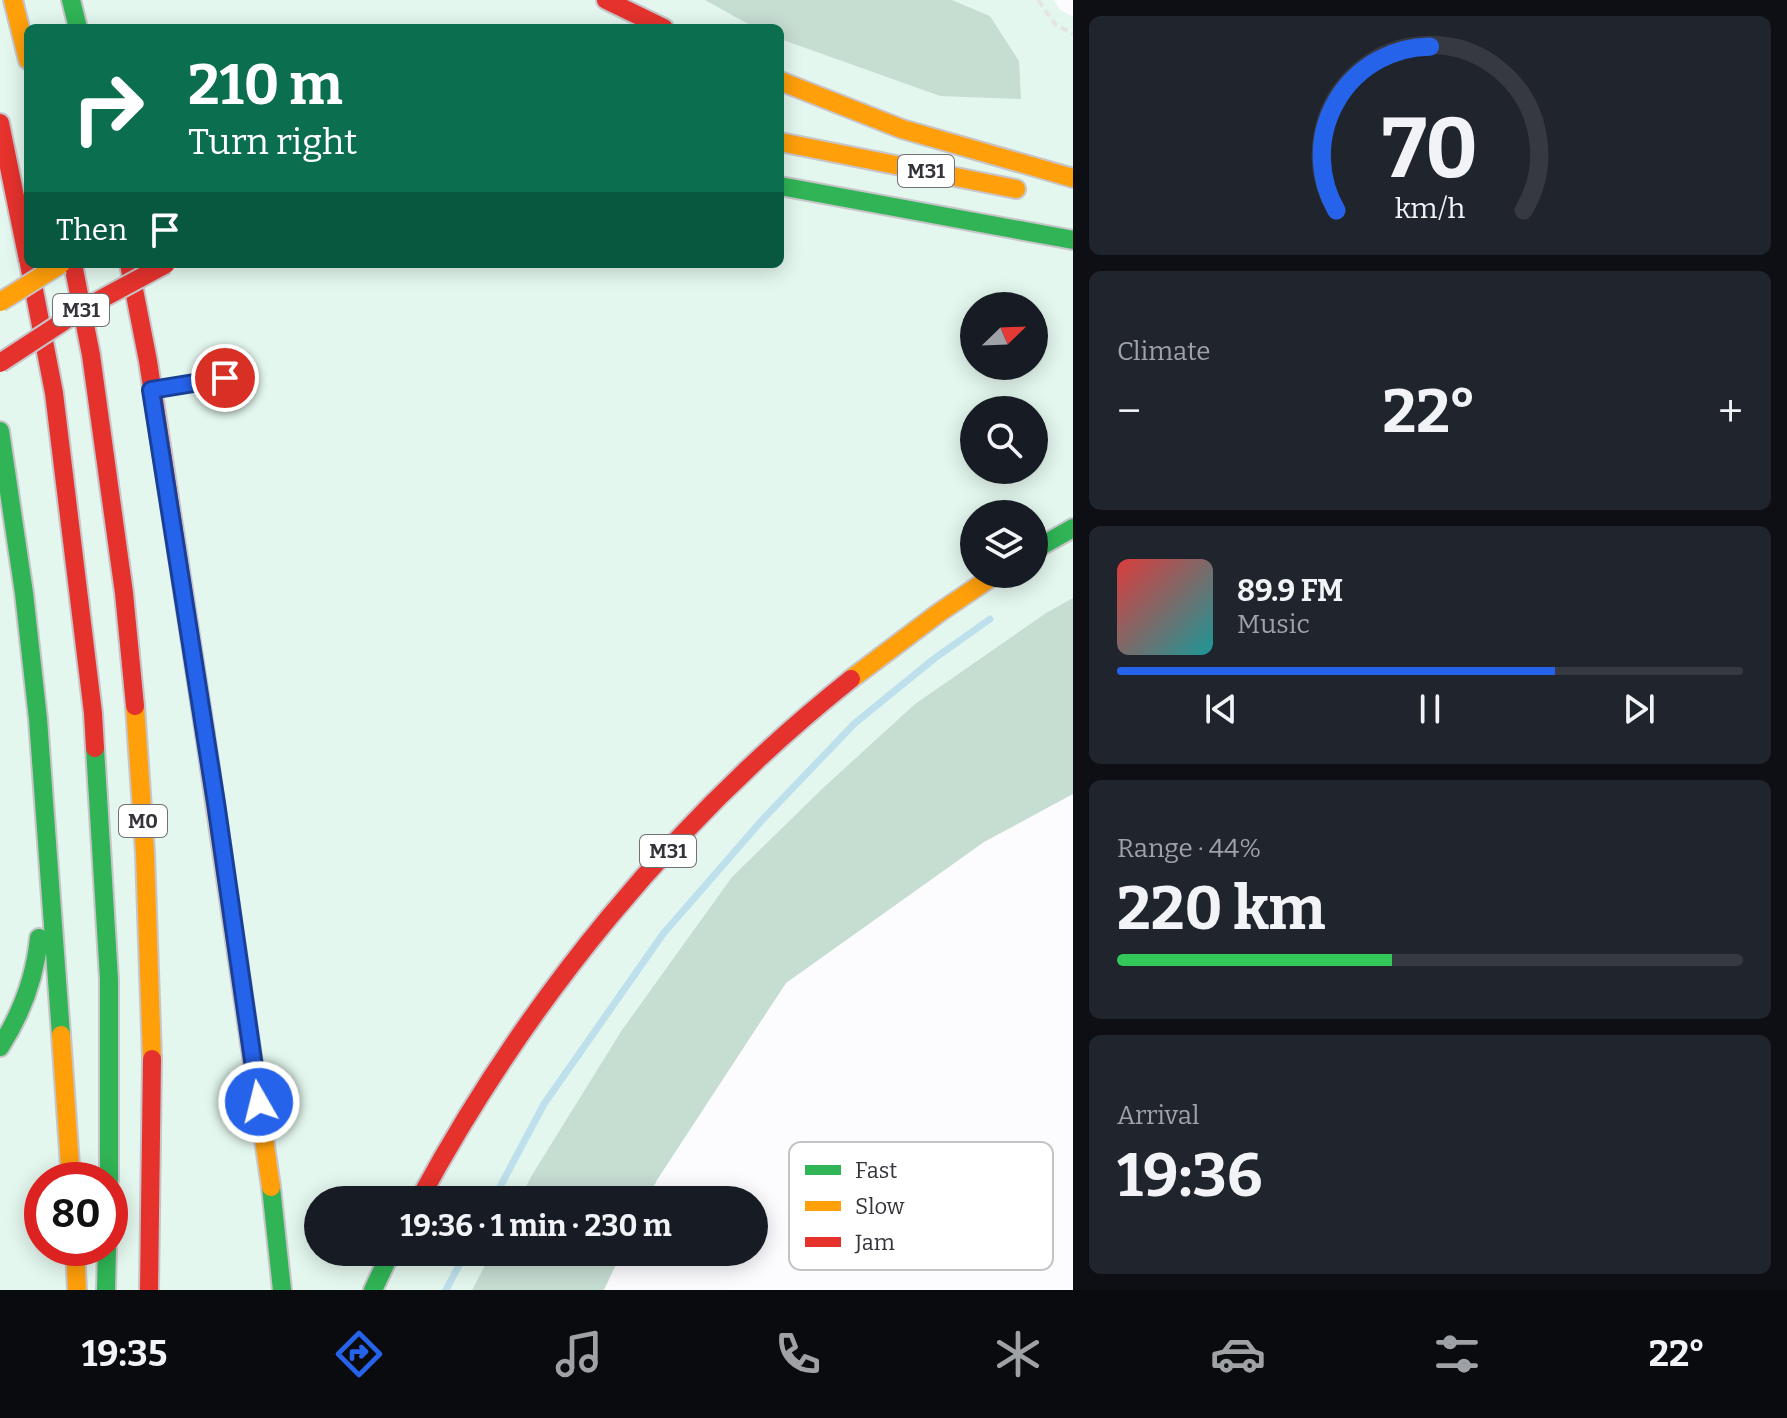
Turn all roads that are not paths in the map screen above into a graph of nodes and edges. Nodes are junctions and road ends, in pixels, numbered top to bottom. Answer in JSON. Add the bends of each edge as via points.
{"nodes":[{"id":1,"x":13,"y":0,"type":"edge"},
{"id":2,"x":71,"y":0,"type":"edge"},
{"id":3,"x":606,"y":0,"type":"edge"},
{"id":4,"x":77,"y":24,"type":"edge"},
{"id":5,"x":656,"y":24,"type":"edge"},
{"id":6,"x":24,"y":44,"type":"edge"},
{"id":7,"x":784,"y":83,"type":"edge"},
{"id":8,"x":0,"y":123,"type":"edge"},
{"id":9,"x":784,"y":143,"type":"edge"},
{"id":10,"x":1073,"y":178,"type":"edge"},
{"id":11,"x":784,"y":187,"type":"edge"},
{"id":12,"x":1027,"y":191,"type":"dead end"},
{"id":13,"x":1073,"y":240,"type":"edge"},
{"id":14,"x":24,"y":242,"type":"edge"},
{"id":15,"x":29,"y":268,"type":"edge"},
{"id":16,"x":55,"y":268,"type":"edge"},
{"id":17,"x":74,"y":268,"type":"edge"},
{"id":18,"x":130,"y":268,"type":"edge"},
{"id":19,"x":158,"y":268,"type":"edge"},
{"id":20,"x":0,"y":302,"type":"edge"},
{"id":21,"x":0,"y":363,"type":"edge"},
{"id":22,"x":225,"y":378,"type":"dead end"},
{"id":23,"x":151,"y":390,"type":"junction"},
{"id":24,"x":0,"y":431,"type":"edge"},
{"id":25,"x":1073,"y":528,"type":"edge"},
{"id":26,"x":1048,"y":542,"type":"edge"},
{"id":27,"x":975,"y":588,"type":"edge"},
{"id":28,"x":45,"y":814,"type":"junction"},
{"id":29,"x":0,"y":1047,"type":"edge"},
{"id":30,"x":70,"y":1162,"type":"edge"},
{"id":31,"x":109,"y":1162,"type":"edge"},
{"id":32,"x":427,"y":1186,"type":"edge"},
{"id":33,"x":76,"y":1266,"type":"edge"},
{"id":34,"x":107,"y":1266,"type":"edge"},
{"id":35,"x":384,"y":1266,"type":"edge"},
{"id":36,"x":77,"y":1290,"type":"edge"},
{"id":37,"x":106,"y":1290,"type":"edge"},
{"id":38,"x":149,"y":1290,"type":"edge"},
{"id":39,"x":282,"y":1290,"type":"edge"},
{"id":40,"x":373,"y":1290,"type":"edge"}],
"edges":[{"from":1,"to":6,"type":"highway"},
{"from":2,"to":4,"type":"highway"},
{"from":3,"to":5,"type":"highway"},
{"from":7,"to":10,"type":"highway","number":"M31","via":[[902,129]]},
{"from":8,"to":14,"type":"highway","number":"M0"},
{"from":9,"to":12,"type":"highway","number":"M31"},
{"from":11,"to":13,"type":"highway","number":"M31"},
{"from":15,"to":31,"type":"highway","number":"M0","via":[[56,408],[93,713],[109,979]]},
{"from":16,"to":20,"type":"highway","number":"M31","bridge":true},
{"from":17,"to":38,"type":"highway","number":"M0","via":[[93,371],[134,689],[152,1065]]},
{"from":18,"to":23,"type":"highway"},
{"from":19,"to":21,"type":"highway","number":"M31","bridge":true},
{"from":22,"to":23,"type":"lane"},
{"from":23,"to":39,"type":"highway","via":[[216,803]]},
{"from":24,"to":28,"type":"highway","via":[[30,644]]},
{"from":25,"to":26,"type":"highway"},
{"from":27,"to":32,"type":"highway","number":"M31","via":[[769,750],[649,870],[539,1009]]},
{"from":28,"to":29,"type":"highway","via":[[39,943],[24,1006]]},
{"from":28,"to":30,"type":"highway"},
{"from":33,"to":36,"type":"highway"},
{"from":34,"to":37,"type":"highway"},
{"from":35,"to":40,"type":"highway"}]}
